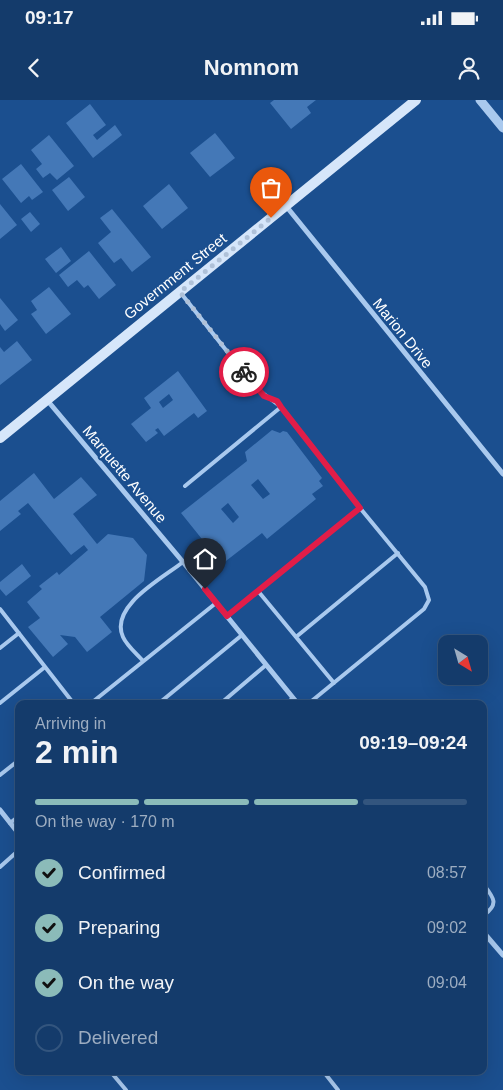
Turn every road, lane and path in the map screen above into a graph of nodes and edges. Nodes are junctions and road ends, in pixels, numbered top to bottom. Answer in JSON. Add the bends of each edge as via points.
{"nodes":[{"id":1,"x":416,"y":100,"type":"edge"},
{"id":2,"x":480,"y":100,"type":"edge"},
{"id":3,"x":503,"y":128,"type":"edge"},
{"id":4,"x":286,"y":206,"type":"junction"},
{"id":5,"x":180,"y":292,"type":"junction"},
{"id":6,"x":47,"y":400,"type":"junction"},
{"id":7,"x":281,"y":407,"type":"junction"},
{"id":8,"x":0,"y":438,"type":"edge"},
{"id":9,"x":503,"y":474,"type":"edge"},
{"id":10,"x":185,"y":486,"type":"dead end"},
{"id":11,"x":360,"y":508,"type":"junction"},
{"id":12,"x":398,"y":554,"type":"junction"},
{"id":13,"x":183,"y":562,"type":"junction"},
{"id":14,"x":258,"y":591,"type":"junction"},
{"id":15,"x":216,"y":602,"type":"junction"},
{"id":16,"x":0,"y":609,"type":"edge"},
{"id":17,"x":227,"y":616,"type":"junction"},
{"id":18,"x":19,"y":633,"type":"junction"},
{"id":19,"x":242,"y":635,"type":"junction"},
{"id":20,"x":296,"y":637,"type":"junction"},
{"id":21,"x":0,"y":648,"type":"edge"},
{"id":22,"x":143,"y":661,"type":"junction"},
{"id":23,"x":266,"y":665,"type":"junction"},
{"id":24,"x":45,"y":667,"type":"junction"},
{"id":25,"x":334,"y":683,"type":"junction"},
{"id":26,"x":293,"y":698,"type":"joint"},
{"id":27,"x":71,"y":700,"type":"edge"},
{"id":28,"x":95,"y":700,"type":"edge"},
{"id":29,"x":163,"y":700,"type":"edge"},
{"id":30,"x":225,"y":700,"type":"edge"},
{"id":31,"x":291,"y":700,"type":"edge"},
{"id":32,"x":313,"y":700,"type":"edge"},
{"id":33,"x":0,"y":703,"type":"edge"},
{"id":34,"x":15,"y":763,"type":"edge"},
{"id":35,"x":0,"y":775,"type":"edge"},
{"id":36,"x":0,"y":810,"type":"edge"},
{"id":37,"x":15,"y":819,"type":"edge"},
{"id":38,"x":10,"y":823,"type":"junction"},
{"id":39,"x":15,"y":829,"type":"edge"},
{"id":40,"x":15,"y":854,"type":"edge"},
{"id":41,"x":0,"y":867,"type":"edge"},
{"id":42,"x":487,"y":889,"type":"edge"},
{"id":43,"x":487,"y":914,"type":"edge"},
{"id":44,"x":487,"y":937,"type":"edge"},
{"id":45,"x":503,"y":956,"type":"edge"},
{"id":46,"x":113,"y":1075,"type":"edge"},
{"id":47,"x":326,"y":1075,"type":"edge"},
{"id":48,"x":126,"y":1090,"type":"edge"},
{"id":49,"x":338,"y":1090,"type":"edge"}],
"edges":[{"from":1,"to":4,"type":"main road","name":"Government Street"},
{"from":2,"to":3,"type":"street"},
{"from":4,"to":5,"type":"main road","name":"Government Street"},
{"from":4,"to":9,"type":"street","name":"Marion Drive"},
{"from":5,"to":6,"type":"main road","name":"Government Street"},
{"from":5,"to":7,"type":"lane","via":[[256,388]]},
{"from":6,"to":8,"type":"main road","name":"Government Street"},
{"from":6,"to":13,"type":"street","name":"Marquette Avenue"},
{"from":7,"to":10,"type":"lane"},
{"from":7,"to":11,"type":"lane"},
{"from":11,"to":12,"type":"lane"},
{"from":11,"to":14,"type":"lane"},
{"from":12,"to":20,"type":"lane"},
{"from":12,"to":25,"type":"lane","via":[[425,587],[429,600],[424,609]]},
{"from":13,"to":15,"type":"street","name":"Marquette Avenue"},
{"from":13,"to":22,"type":"lane","via":[[128,605],[121,618],[123,638]]},
{"from":14,"to":17,"type":"lane"},
{"from":14,"to":20,"type":"lane"},
{"from":15,"to":17,"type":"street","name":"Marquette Avenue"},
{"from":15,"to":22,"type":"lane"},
{"from":16,"to":18,"type":"lane"},
{"from":17,"to":19,"type":"street","name":"Marquette Avenue"},
{"from":18,"to":21,"type":"lane"},
{"from":18,"to":24,"type":"lane"},
{"from":19,"to":23,"type":"street","name":"Marquette Avenue"},
{"from":19,"to":29,"type":"lane"},
{"from":20,"to":25,"type":"lane"},
{"from":22,"to":28,"type":"lane"},
{"from":23,"to":26,"type":"street","name":"Marquette Avenue"},
{"from":23,"to":30,"type":"lane"},
{"from":24,"to":27,"type":"lane"},
{"from":24,"to":33,"type":"lane"},
{"from":25,"to":32,"type":"lane"},
{"from":26,"to":31,"type":"lane"},
{"from":34,"to":35,"type":"lane"},
{"from":36,"to":38,"type":"street"},
{"from":37,"to":38,"type":"lane"},
{"from":38,"to":39,"type":"street"},
{"from":40,"to":41,"type":"lane"},
{"from":42,"to":43,"type":"lane","via":[[495,902]]},
{"from":44,"to":45,"type":"street"},
{"from":46,"to":48,"type":"lane"},
{"from":47,"to":49,"type":"lane"}]}
